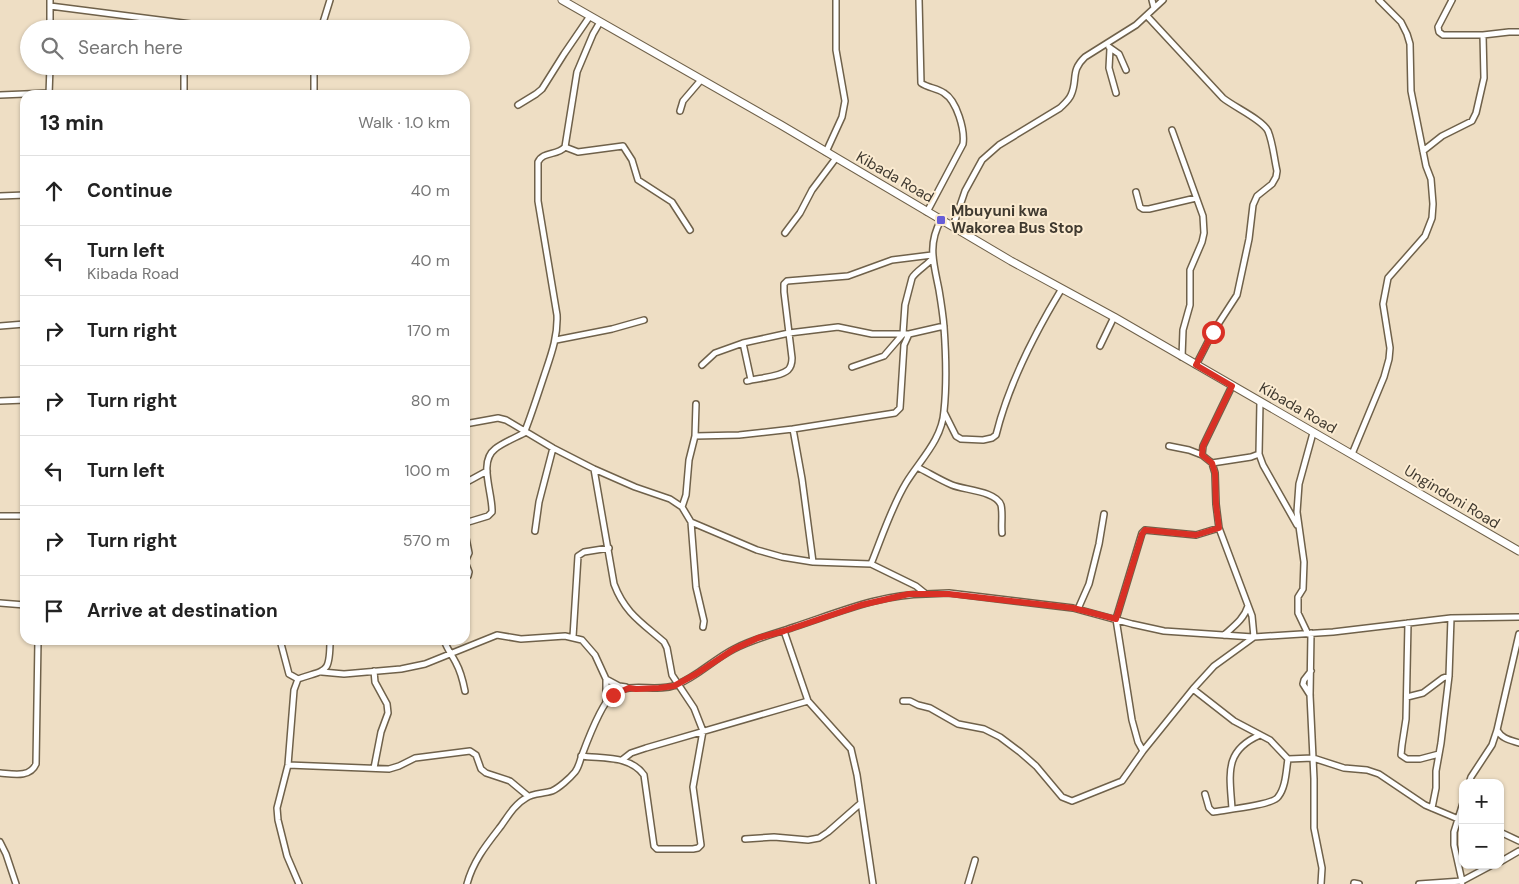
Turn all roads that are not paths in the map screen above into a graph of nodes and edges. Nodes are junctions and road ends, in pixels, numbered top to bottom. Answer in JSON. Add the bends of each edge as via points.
{"nodes":[{"id":1,"x":50,"y":0,"type":"edge"},
{"id":2,"x":330,"y":0,"type":"edge"},
{"id":3,"x":562,"y":0,"type":"edge"},
{"id":4,"x":836,"y":0,"type":"edge"},
{"id":5,"x":919,"y":0,"type":"edge"},
{"id":6,"x":1152,"y":0,"type":"edge"},
{"id":7,"x":1162,"y":0,"type":"edge"},
{"id":8,"x":1379,"y":0,"type":"edge"},
{"id":9,"x":1452,"y":0,"type":"edge"},
{"id":10,"x":50,"y":6,"type":"junction"},
{"id":11,"x":1154,"y":8,"type":"junction"},
{"id":12,"x":590,"y":16,"type":"junction"},
{"id":13,"x":1147,"y":16,"type":"junction"},
{"id":14,"x":50,"y":20,"type":"edge"},
{"id":15,"x":144,"y":20,"type":"edge"},
{"id":16,"x":324,"y":20,"type":"edge"},
{"id":17,"x":600,"y":22,"type":"junction"},
{"id":18,"x":1519,"y":32,"type":"edge"},
{"id":19,"x":1483,"y":35,"type":"junction"},
{"id":20,"x":1106,"y":44,"type":"junction"},
{"id":21,"x":1110,"y":49,"type":"junction"},
{"id":22,"x":1126,"y":70,"type":"dead end"},
{"id":23,"x":50,"y":75,"type":"edge"},
{"id":24,"x":184,"y":75,"type":"edge"},
{"id":25,"x":314,"y":75,"type":"edge"},
{"id":26,"x":701,"y":80,"type":"junction"},
{"id":27,"x":49,"y":90,"type":"edge"},
{"id":28,"x":184,"y":90,"type":"edge"},
{"id":29,"x":314,"y":90,"type":"edge"},
{"id":30,"x":1116,"y":93,"type":"dead end"},
{"id":31,"x":0,"y":95,"type":"edge"},
{"id":32,"x":20,"y":95,"type":"edge"},
{"id":33,"x":518,"y":105,"type":"dead end"},
{"id":34,"x":680,"y":111,"type":"dead end"},
{"id":35,"x":1172,"y":130,"type":"dead end"},
{"id":36,"x":565,"y":148,"type":"junction"},
{"id":37,"x":1423,"y":151,"type":"junction"},
{"id":38,"x":826,"y":152,"type":"junction"},
{"id":39,"x":836,"y":158,"type":"junction"},
{"id":40,"x":1136,"y":192,"type":"dead end"},
{"id":41,"x":20,"y":195,"type":"edge"},
{"id":42,"x":0,"y":196,"type":"edge"},
{"id":43,"x":1196,"y":198,"type":"junction"},
{"id":44,"x":927,"y":212,"type":"junction"},
{"id":45,"x":941,"y":220,"type":"junction"},
{"id":46,"x":953,"y":226,"type":"junction"},
{"id":47,"x":690,"y":230,"type":"dead end"},
{"id":48,"x":785,"y":233,"type":"dead end"},
{"id":49,"x":932,"y":257,"type":"junction"},
{"id":50,"x":1062,"y":290,"type":"junction"},
{"id":51,"x":1114,"y":317,"type":"junction"},
{"id":52,"x":644,"y":320,"type":"dead end"},
{"id":53,"x":20,"y":324,"type":"edge"},
{"id":54,"x":0,"y":326,"type":"edge"},
{"id":55,"x":944,"y":326,"type":"junction"},
{"id":56,"x":790,"y":333,"type":"junction"},
{"id":57,"x":906,"y":334,"type":"junction"},
{"id":58,"x":556,"y":340,"type":"junction"},
{"id":59,"x":743,"y":343,"type":"junction"},
{"id":60,"x":1100,"y":346,"type":"dead end"},
{"id":61,"x":1182,"y":357,"type":"junction"},
{"id":62,"x":702,"y":365,"type":"dead end"},
{"id":63,"x":1196,"y":365,"type":"junction"},
{"id":64,"x":852,"y":367,"type":"dead end"},
{"id":65,"x":1232,"y":386,"type":"junction"},
{"id":66,"x":20,"y":400,"type":"edge"},
{"id":67,"x":0,"y":401,"type":"edge"},
{"id":68,"x":1260,"y":402,"type":"junction"},
{"id":69,"x":696,"y":404,"type":"dead end"},
{"id":70,"x":944,"y":412,"type":"junction"},
{"id":71,"x":470,"y":423,"type":"edge"},
{"id":72,"x":793,"y":429,"type":"junction"},
{"id":73,"x":525,"y":432,"type":"junction"},
{"id":74,"x":1313,"y":433,"type":"junction"},
{"id":75,"x":695,"y":436,"type":"junction"},
{"id":76,"x":1169,"y":446,"type":"dead end"},
{"id":77,"x":553,"y":448,"type":"junction"},
{"id":78,"x":1259,"y":454,"type":"junction"},
{"id":79,"x":1352,"y":454,"type":"junction"},
{"id":80,"x":1202,"y":455,"type":"junction"},
{"id":81,"x":1212,"y":463,"type":"junction"},
{"id":82,"x":1371,"y":465,"type":"joint"},
{"id":83,"x":917,"y":467,"type":"junction"},
{"id":84,"x":594,"y":469,"type":"junction"},
{"id":85,"x":487,"y":471,"type":"junction"},
{"id":86,"x":470,"y":480,"type":"edge"},
{"id":87,"x":682,"y":507,"type":"junction"},
{"id":88,"x":1104,"y":514,"type":"dead end"},
{"id":89,"x":0,"y":516,"type":"edge"},
{"id":90,"x":20,"y":516,"type":"edge"},
{"id":91,"x":470,"y":521,"type":"edge"},
{"id":92,"x":691,"y":522,"type":"junction"},
{"id":93,"x":1298,"y":527,"type":"junction"},
{"id":94,"x":1219,"y":528,"type":"junction"},
{"id":95,"x":535,"y":531,"type":"dead end"},
{"id":96,"x":1002,"y":533,"type":"dead end"},
{"id":97,"x":608,"y":548,"type":"junction"},
{"id":98,"x":1519,"y":552,"type":"edge"},
{"id":99,"x":812,"y":562,"type":"junction"},
{"id":100,"x":872,"y":564,"type":"junction"},
{"id":101,"x":926,"y":594,"type":"junction"},
{"id":102,"x":0,"y":603,"type":"edge"},
{"id":103,"x":20,"y":604,"type":"edge"},
{"id":104,"x":1248,"y":606,"type":"junction"},
{"id":105,"x":1078,"y":609,"type":"junction"},
{"id":106,"x":1519,"y":617,"type":"edge"},
{"id":107,"x":1451,"y":618,"type":"junction"},
{"id":108,"x":1116,"y":619,"type":"junction"},
{"id":109,"x":1408,"y":623,"type":"junction"},
{"id":110,"x":703,"y":627,"type":"dead end"},
{"id":111,"x":784,"y":631,"type":"junction"},
{"id":112,"x":1309,"y":634,"type":"junction"},
{"id":113,"x":1519,"y":634,"type":"edge"},
{"id":114,"x":1224,"y":635,"type":"junction"},
{"id":115,"x":573,"y":637,"type":"junction"},
{"id":116,"x":1254,"y":637,"type":"junction"},
{"id":117,"x":470,"y":644,"type":"edge"},
{"id":118,"x":38,"y":645,"type":"edge"},
{"id":119,"x":281,"y":645,"type":"edge"},
{"id":120,"x":330,"y":645,"type":"edge"},
{"id":121,"x":446,"y":645,"type":"edge"},
{"id":122,"x":469,"y":645,"type":"edge"},
{"id":123,"x":450,"y":654,"type":"junction"},
{"id":124,"x":374,"y":671,"type":"junction"},
{"id":125,"x":322,"y":672,"type":"junction"},
{"id":126,"x":1448,"y":676,"type":"junction"},
{"id":127,"x":298,"y":679,"type":"junction"},
{"id":128,"x":606,"y":679,"type":"junction"},
{"id":129,"x":679,"y":684,"type":"junction"},
{"id":130,"x":629,"y":688,"type":"junction"},
{"id":131,"x":1193,"y":688,"type":"junction"},
{"id":132,"x":465,"y":691,"type":"dead end"},
{"id":133,"x":1407,"y":697,"type":"junction"},
{"id":134,"x":903,"y":700,"type":"dead end"},
{"id":135,"x":808,"y":701,"type":"junction"},
{"id":136,"x":606,"y":702,"type":"junction"},
{"id":137,"x":1497,"y":730,"type":"junction"},
{"id":138,"x":703,"y":731,"type":"junction"},
{"id":139,"x":1260,"y":735,"type":"junction"},
{"id":140,"x":1519,"y":743,"type":"edge"},
{"id":141,"x":1143,"y":751,"type":"junction"},
{"id":142,"x":1439,"y":754,"type":"junction"},
{"id":143,"x":581,"y":756,"type":"junction"},
{"id":144,"x":1313,"y":758,"type":"junction"},
{"id":145,"x":1288,"y":759,"type":"junction"},
{"id":146,"x":622,"y":760,"type":"junction"},
{"id":147,"x":288,"y":765,"type":"junction"},
{"id":148,"x":374,"y":768,"type":"junction"},
{"id":149,"x":0,"y":774,"type":"edge"},
{"id":150,"x":1470,"y":779,"type":"edge"},
{"id":151,"x":1205,"y":794,"type":"dead end"},
{"id":152,"x":528,"y":796,"type":"junction"},
{"id":153,"x":861,"y":803,"type":"junction"},
{"id":154,"x":1432,"y":808,"type":"junction"},
{"id":155,"x":1232,"y":809,"type":"junction"},
{"id":156,"x":1459,"y":821,"type":"edge"},
{"id":157,"x":1459,"y":824,"type":"edge"},
{"id":158,"x":1504,"y":834,"type":"edge"},
{"id":159,"x":745,"y":839,"type":"dead end"},
{"id":160,"x":1519,"y":841,"type":"edge"},
{"id":161,"x":0,"y":842,"type":"edge"},
{"id":162,"x":1519,"y":851,"type":"edge"},
{"id":163,"x":975,"y":860,"type":"dead end"},
{"id":164,"x":1504,"y":860,"type":"edge"},
{"id":165,"x":1486,"y":869,"type":"edge"},
{"id":166,"x":1462,"y":882,"type":"edge"},
{"id":167,"x":16,"y":884,"type":"edge"},
{"id":168,"x":299,"y":884,"type":"edge"},
{"id":169,"x":467,"y":884,"type":"edge"},
{"id":170,"x":873,"y":884,"type":"edge"},
{"id":171,"x":968,"y":884,"type":"edge"},
{"id":172,"x":1321,"y":884,"type":"edge"},
{"id":173,"x":1419,"y":884,"type":"edge"}],
"edges":[{"from":1,"to":10,"type":"street"},
{"from":2,"to":16,"type":"street"},
{"from":3,"to":12,"type":"main road","name":"Kibada Road"},
{"from":4,"to":38,"type":"street","via":[[836,50],[845,100],[842,117]]},
{"from":5,"to":44,"type":"street","via":[[921,83],[942,91],[953,102],[964,137]]},
{"from":6,"to":11,"type":"street"},
{"from":7,"to":11,"type":"street"},
{"from":8,"to":37,"type":"street","via":[[1401,22],[1410,44],[1411,91]]},
{"from":9,"to":19,"type":"street","via":[[1438,27],[1439,32],[1443,35]]},
{"from":10,"to":14,"type":"street"},
{"from":10,"to":15,"type":"street"},
{"from":11,"to":13,"type":"street"},
{"from":12,"to":17,"type":"main road","name":"Kibada Road"},
{"from":12,"to":33,"type":"street","via":[[542,89]]},
{"from":13,"to":20,"type":"street"},
{"from":13,"to":63,"type":"street","via":[[1223,98],[1254,117],[1267,130],[1277,171],[1272,184],[1257,196],[1253,205],[1237,295]]},
{"from":17,"to":26,"type":"main road","name":"Kibada Road"},
{"from":17,"to":36,"type":"street","via":[[577,72]]},
{"from":18,"to":19,"type":"street"},
{"from":19,"to":37,"type":"street","via":[[1484,78],[1476,114],[1472,121],[1442,136]]},
{"from":20,"to":21,"type":"street"},
{"from":20,"to":46,"type":"street","via":[[1078,64],[1072,94],[1060,108],[999,145],[982,160],[965,191]]},
{"from":21,"to":22,"type":"street","via":[[1119,54]]},
{"from":21,"to":30,"type":"street","via":[[1109,68]]},
{"from":23,"to":27,"type":"street"},
{"from":24,"to":28,"type":"street"},
{"from":25,"to":29,"type":"street"},
{"from":26,"to":34,"type":"street","via":[[683,101]]},
{"from":26,"to":38,"type":"main road","name":"Kibada Road"},
{"from":31,"to":32,"type":"street"},
{"from":35,"to":43,"type":"street"},
{"from":36,"to":47,"type":"street","via":[[578,152],[623,146],[632,160],[638,180],[672,202]]},
{"from":36,"to":58,"type":"street","via":[[540,158],[538,162],[538,201],[557,315]]},
{"from":37,"to":79,"type":"street","via":[[1431,179],[1432,218],[1425,236],[1388,278],[1383,304],[1389,359]]},
{"from":38,"to":39,"type":"main road","name":"Kibada Road"},
{"from":39,"to":44,"type":"main road","name":"Kibada Road"},
{"from":39,"to":48,"type":"street"},
{"from":40,"to":43,"type":"street","via":[[1143,209]]},
{"from":41,"to":42,"type":"street"},
{"from":43,"to":61,"type":"street","via":[[1204,233],[1190,270],[1190,305],[1183,330]]},
{"from":44,"to":45,"type":"main road","name":"Kibada Road"},
{"from":45,"to":46,"type":"main road","name":"Kibada Road"},
{"from":45,"to":49,"type":"street","via":[[934,237]]},
{"from":46,"to":50,"type":"main road","name":"Kibada Road"},
{"from":49,"to":55,"type":"street"},
{"from":49,"to":56,"type":"street","via":[[892,260],[848,276],[787,281],[784,292]]},
{"from":49,"to":57,"type":"street","via":[[912,278],[905,305]]},
{"from":50,"to":51,"type":"main road","name":"Kibada Road"},
{"from":50,"to":70,"type":"street","via":[[1039,327],[1002,410],[996,436],[961,440]]},
{"from":51,"to":60,"type":"street"},
{"from":51,"to":61,"type":"main road","name":"Kibada Road"},
{"from":52,"to":58,"type":"street","via":[[612,330]]},
{"from":53,"to":54,"type":"street"},
{"from":55,"to":57,"type":"street"},
{"from":55,"to":70,"type":"street"},
{"from":56,"to":57,"type":"street","via":[[838,327],[872,334]]},
{"from":56,"to":59,"type":"street"},
{"from":56,"to":59,"type":"street","via":[[791,365],[778,374],[749,380]]},
{"from":57,"to":64,"type":"street","via":[[884,356]]},
{"from":57,"to":72,"type":"street","via":[[900,408],[895,413]]},
{"from":58,"to":73,"type":"street"},
{"from":59,"to":62,"type":"street","via":[[715,353]]},
{"from":61,"to":63,"type":"main road","name":"Kibada Road"},
{"from":63,"to":65,"type":"main road","name":"Kibada Road"},
{"from":65,"to":68,"type":"main road","name":"Kibada Road"},
{"from":65,"to":80,"type":"street","via":[[1203,446]]},
{"from":66,"to":67,"type":"street"},
{"from":68,"to":74,"type":"main road","name":"Kibada Road"},
{"from":68,"to":78,"type":"street"},
{"from":69,"to":75,"type":"street"},
{"from":70,"to":83,"type":"street","via":[[938,435]]},
{"from":71,"to":73,"type":"street","via":[[498,418]]},
{"from":72,"to":75,"type":"street"},
{"from":72,"to":99,"type":"street"},
{"from":73,"to":77,"type":"street"},
{"from":73,"to":85,"type":"street","via":[[494,450],[487,459]]},
{"from":74,"to":79,"type":"main road","name":"Kibada Road"},
{"from":74,"to":93,"type":"street","via":[[1299,484]]},
{"from":75,"to":87,"type":"street"},
{"from":76,"to":80,"type":"street"},
{"from":77,"to":84,"type":"street"},
{"from":77,"to":95,"type":"street"},
{"from":78,"to":81,"type":"street"},
{"from":78,"to":93,"type":"street"},
{"from":79,"to":82,"type":"main road","name":"Kibada Road"},
{"from":80,"to":81,"type":"street"},
{"from":81,"to":94,"type":"street"},
{"from":82,"to":98,"type":"main road","name":"Ungindoni Road"},
{"from":83,"to":96,"type":"street","via":[[955,486],[995,498],[1001,504]]},
{"from":83,"to":100,"type":"street","via":[[894,505]]},
{"from":84,"to":87,"type":"street","via":[[670,499]]},
{"from":84,"to":97,"type":"street"},
{"from":85,"to":86,"type":"street"},
{"from":85,"to":91,"type":"street","via":[[492,512]]},
{"from":87,"to":92,"type":"street"},
{"from":88,"to":105,"type":"street","via":[[1089,584]]},
{"from":89,"to":90,"type":"street"},
{"from":92,"to":99,"type":"street","via":[[769,554]]},
{"from":92,"to":110,"type":"street"},
{"from":93,"to":112,"type":"street","via":[[1304,562],[1298,613]]},
{"from":94,"to":104,"type":"street"},
{"from":94,"to":108,"type":"street","via":[[1196,535],[1145,530]]},
{"from":97,"to":115,"type":"street","via":[[578,556]]},
{"from":97,"to":129,"type":"street","via":[[614,584],[620,598],[628,611],[664,642],[672,675]]},
{"from":99,"to":100,"type":"street"},
{"from":100,"to":101,"type":"street"},
{"from":101,"to":105,"type":"street"},
{"from":101,"to":111,"type":"street","via":[[909,594],[861,605]]},
{"from":102,"to":103,"type":"street"},
{"from":104,"to":114,"type":"street","via":[[1242,619]]},
{"from":104,"to":116,"type":"street"},
{"from":105,"to":108,"type":"street"},
{"from":106,"to":107,"type":"street"},
{"from":107,"to":109,"type":"street"},
{"from":107,"to":126,"type":"street"},
{"from":108,"to":114,"type":"street","via":[[1164,631]]},
{"from":108,"to":141,"type":"street","via":[[1132,720]]},
{"from":109,"to":112,"type":"street"},
{"from":109,"to":133,"type":"street"},
{"from":111,"to":129,"type":"street","via":[[734,649]]},
{"from":111,"to":135,"type":"street"},
{"from":112,"to":116,"type":"street"},
{"from":112,"to":144,"type":"street"},
{"from":113,"to":137,"type":"street"},
{"from":114,"to":116,"type":"street"},
{"from":115,"to":117,"type":"street","via":[[521,639],[497,635]]},
{"from":115,"to":128,"type":"street","via":[[590,648]]},
{"from":116,"to":131,"type":"street","via":[[1214,666]]},
{"from":118,"to":149,"type":"street","via":[[36,764],[29,773]]},
{"from":119,"to":127,"type":"street","via":[[290,674]]},
{"from":120,"to":125,"type":"street","via":[[330,661]]},
{"from":121,"to":123,"type":"street"},
{"from":122,"to":123,"type":"street"},
{"from":123,"to":124,"type":"street","via":[[425,664]]},
{"from":123,"to":132,"type":"street"},
{"from":124,"to":125,"type":"street"},
{"from":124,"to":148,"type":"street","via":[[375,682],[388,713]]},
{"from":125,"to":127,"type":"street"},
{"from":126,"to":133,"type":"street","via":[[1423,693]]},
{"from":126,"to":142,"type":"street"},
{"from":127,"to":147,"type":"street","via":[[294,690]]},
{"from":128,"to":130,"type":"street"},
{"from":128,"to":136,"type":"street"},
{"from":129,"to":130,"type":"street"},
{"from":129,"to":138,"type":"street"},
{"from":130,"to":136,"type":"street"},
{"from":131,"to":139,"type":"street","via":[[1234,721]]},
{"from":131,"to":141,"type":"street"},
{"from":133,"to":142,"type":"street","via":[[1402,755],[1407,759],[1420,759]]},
{"from":134,"to":141,"type":"street","via":[[930,708],[958,724],[984,729],[1000,737],[1036,766],[1062,797],[1072,801],[1122,781]]},
{"from":135,"to":138,"type":"street"},
{"from":135,"to":153,"type":"street","via":[[851,749]]},
{"from":136,"to":143,"type":"street"},
{"from":137,"to":140,"type":"street","via":[[1506,739]]},
{"from":137,"to":150,"type":"street","via":[[1492,745]]},
{"from":138,"to":146,"type":"street","via":[[631,753]]},
{"from":138,"to":146,"type":"street","via":[[693,787],[701,845],[698,848],[657,849],[654,846],[644,775]]},
{"from":139,"to":145,"type":"street","via":[[1270,740]]},
{"from":139,"to":155,"type":"street","via":[[1247,742],[1233,758],[1230,781]]},
{"from":142,"to":154,"type":"street"},
{"from":143,"to":146,"type":"street"},
{"from":143,"to":152,"type":"street","via":[[574,773],[554,791]]},
{"from":144,"to":145,"type":"street"},
{"from":144,"to":154,"type":"street","via":[[1379,774]]},
{"from":144,"to":172,"type":"street","via":[[1314,828],[1322,868]]},
{"from":145,"to":155,"type":"street","via":[[1284,785],[1275,801]]},
{"from":147,"to":148,"type":"street"},
{"from":147,"to":168,"type":"street","via":[[277,808],[278,820],[287,856]]},
{"from":148,"to":152,"type":"street","via":[[389,769],[415,758],[470,751],[476,755],[486,774],[510,781]]},
{"from":151,"to":155,"type":"street","via":[[1213,812]]},
{"from":152,"to":169,"type":"street","via":[[518,803],[489,840],[470,871]]},
{"from":153,"to":159,"type":"street","via":[[818,838]]},
{"from":153,"to":170,"type":"street"},
{"from":154,"to":156,"type":"street"},
{"from":157,"to":166,"type":"street","via":[[1454,845]]},
{"from":158,"to":160,"type":"street"},
{"from":161,"to":167,"type":"street"},
{"from":162,"to":164,"type":"street"},
{"from":163,"to":171,"type":"street"},
{"from":165,"to":166,"type":"street"},
{"from":166,"to":173,"type":"street"}]}
